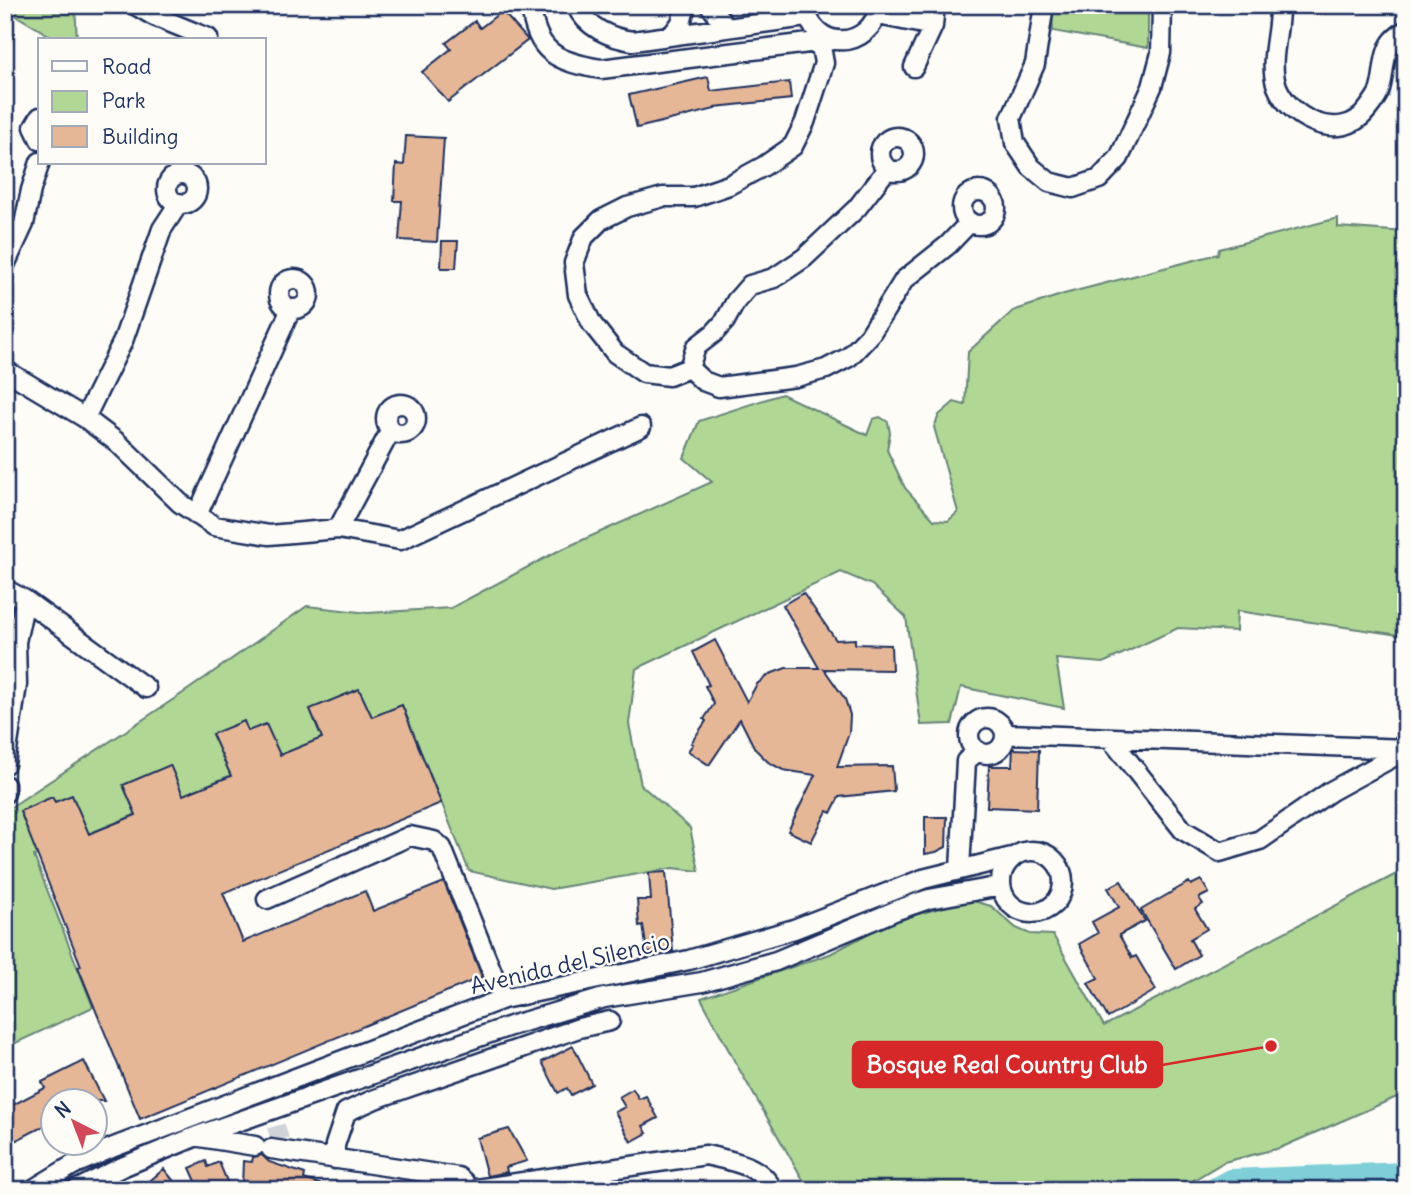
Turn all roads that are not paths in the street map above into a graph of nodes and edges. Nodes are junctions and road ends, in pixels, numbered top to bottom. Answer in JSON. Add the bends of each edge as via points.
{"nodes":[{"id":1,"x":135,"y":5,"type":"edge"},
{"id":2,"x":531,"y":5,"type":"edge"},
{"id":3,"x":576,"y":5,"type":"edge"},
{"id":4,"x":686,"y":5,"type":"edge"},
{"id":5,"x":710,"y":5,"type":"edge"},
{"id":6,"x":935,"y":5,"type":"edge"},
{"id":7,"x":1044,"y":5,"type":"edge"},
{"id":8,"x":1163,"y":5,"type":"edge"},
{"id":9,"x":1279,"y":5,"type":"edge"},
{"id":10,"x":879,"y":10,"type":"edge"},
{"id":11,"x":805,"y":11,"type":"edge"},
{"id":12,"x":933,"y":26,"type":"junction"},
{"id":13,"x":726,"y":28,"type":"junction"},
{"id":14,"x":1406,"y":30,"type":"edge"},
{"id":15,"x":672,"y":35,"type":"junction"},
{"id":16,"x":208,"y":38,"type":"dead end"},
{"id":17,"x":819,"y":41,"type":"junction"},
{"id":18,"x":914,"y":67,"type":"dead end"},
{"id":19,"x":39,"y":164,"type":"edge"},
{"id":20,"x":888,"y":168,"type":"dead end"},
{"id":21,"x":179,"y":203,"type":"dead end"},
{"id":22,"x":970,"y":222,"type":"dead end"},
{"id":23,"x":5,"y":265,"type":"edge"},
{"id":24,"x":292,"y":309,"type":"dead end"},
{"id":25,"x":689,"y":368,"type":"junction"},
{"id":26,"x":5,"y":370,"type":"edge"},
{"id":27,"x":85,"y":418,"type":"junction"},
{"id":28,"x":641,"y":427,"type":"dead end"},
{"id":29,"x":391,"y":430,"type":"dead end"},
{"id":30,"x":197,"y":515,"type":"junction"},
{"id":31,"x":338,"y":529,"type":"junction"},
{"id":32,"x":5,"y":589,"type":"edge"},
{"id":33,"x":25,"y":600,"type":"junction"},
{"id":34,"x":146,"y":688,"type":"dead end"},
{"id":35,"x":1005,"y":734,"type":"junction"},
{"id":36,"x":1110,"y":738,"type":"junction"},
{"id":37,"x":1406,"y":750,"type":"edge"},
{"id":38,"x":978,"y":751,"type":"junction"},
{"id":39,"x":5,"y":764,"type":"edge"},
{"id":40,"x":5,"y":785,"type":"edge"},
{"id":41,"x":5,"y":793,"type":"edge"},
{"id":42,"x":1012,"y":857,"type":"junction"},
{"id":43,"x":960,"y":869,"type":"junction"},
{"id":44,"x":1001,"y":886,"type":"junction"},
{"id":45,"x":267,"y":899,"type":"dead end"},
{"id":46,"x":503,"y":999,"type":"junction"},
{"id":47,"x":441,"y":1021,"type":"junction"},
{"id":48,"x":610,"y":1021,"type":"dead end"},
{"id":49,"x":449,"y":1048,"type":"junction"},
{"id":50,"x":197,"y":1136,"type":"junction"},
{"id":51,"x":273,"y":1137,"type":"junction"},
{"id":52,"x":335,"y":1159,"type":"junction"},
{"id":53,"x":32,"y":1190,"type":"edge"},
{"id":54,"x":76,"y":1190,"type":"edge"},
{"id":55,"x":467,"y":1190,"type":"edge"},
{"id":56,"x":773,"y":1190,"type":"edge"}],
"edges":[{"from":1,"to":16,"type":"street"},
{"from":2,"to":17,"type":"street","via":[[538,38],[551,52],[572,64],[601,69]]},
{"from":3,"to":15,"type":"street","via":[[588,21],[613,38],[633,41]]},
{"from":4,"to":15,"type":"street"},
{"from":5,"to":13,"type":"street"},
{"from":6,"to":12,"type":"street"},
{"from":7,"to":8,"type":"street","via":[[1035,64],[1011,118],[1015,143],[1031,167],[1049,182],[1073,188],[1099,179],[1125,147],[1152,87],[1161,53]]},
{"from":9,"to":14,"type":"street","via":[[1275,82],[1290,106],[1325,127],[1344,126],[1366,113],[1379,92],[1392,42]]},
{"from":10,"to":12,"type":"street"},
{"from":10,"to":17,"type":"street","via":[[873,25],[856,38]]},
{"from":11,"to":13,"type":"street"},
{"from":11,"to":17,"type":"street","via":[[822,35]]},
{"from":12,"to":18,"type":"street"},
{"from":13,"to":15,"type":"street"},
{"from":17,"to":25,"type":"street","via":[[824,63],[793,146],[729,185],[694,197],[663,197],[626,207],[601,220],[584,237],[574,263],[578,295],[599,334],[615,353],[645,373],[668,376]]},
{"from":19,"to":23,"type":"street","via":[[24,224]]},
{"from":20,"to":25,"type":"street","via":[[858,208],[804,258],[774,278],[750,285],[719,327],[696,347]]},
{"from":21,"to":27,"type":"street","via":[[162,229],[123,341]]},
{"from":22,"to":25,"type":"street","via":[[904,280],[869,336],[849,357],[826,369],[719,387]]},
{"from":24,"to":30,"type":"street"},
{"from":26,"to":27,"type":"street"},
{"from":27,"to":30,"type":"street"},
{"from":28,"to":31,"type":"street","via":[[400,540]]},
{"from":29,"to":31,"type":"street"},
{"from":30,"to":31,"type":"street","via":[[214,526],[269,535]]},
{"from":32,"to":33,"type":"street"},
{"from":33,"to":34,"type":"street"},
{"from":33,"to":39,"type":"street","via":[[16,642],[17,685]]},
{"from":35,"to":36,"type":"street"},
{"from":35,"to":38,"type":"street","via":[[998,749],[988,754]]},
{"from":35,"to":38,"type":"street","via":[[995,719],[977,720],[969,736]]},
{"from":36,"to":37,"type":"street"},
{"from":36,"to":37,"type":"street","via":[[1183,830],[1220,852],[1260,840],[1331,791]]},
{"from":38,"to":43,"type":"street","via":[[966,761]]},
{"from":40,"to":41,"type":"street"},
{"from":42,"to":43,"type":"street","name":"Avenida del Silencio"},
{"from":42,"to":44,"type":"street"},
{"from":42,"to":44,"type":"street","name":"Avenida del Silencio","via":[[1035,850],[1056,861],[1064,884],[1060,896],[1053,906],[1030,913],[1008,902]]},
{"from":43,"to":46,"type":"street","name":"Avenida del Silencio","via":[[891,890],[794,929],[689,960]]},
{"from":44,"to":49,"type":"street","name":"Avenida del Silencio","via":[[929,899],[776,961],[702,982],[604,998]]},
{"from":45,"to":46,"type":"street","via":[[410,836],[434,841],[442,848]]},
{"from":46,"to":47,"type":"street","name":"Avenida del Silencio"},
{"from":47,"to":49,"type":"street"},
{"from":47,"to":53,"type":"street","name":"Avenida del Silencio","via":[[114,1147]]},
{"from":48,"to":52,"type":"street","via":[[346,1112]]},
{"from":49,"to":51,"type":"street","name":"Avenida del Silencio"},
{"from":50,"to":51,"type":"street","name":"Avenida del Silencio"},
{"from":50,"to":51,"type":"street"},
{"from":50,"to":54,"type":"street","name":"Avenida del Silencio"},
{"from":51,"to":52,"type":"street"},
{"from":52,"to":55,"type":"street","via":[[458,1177]]},
{"from":55,"to":56,"type":"street","via":[[706,1155],[743,1163],[768,1179]]}]}
